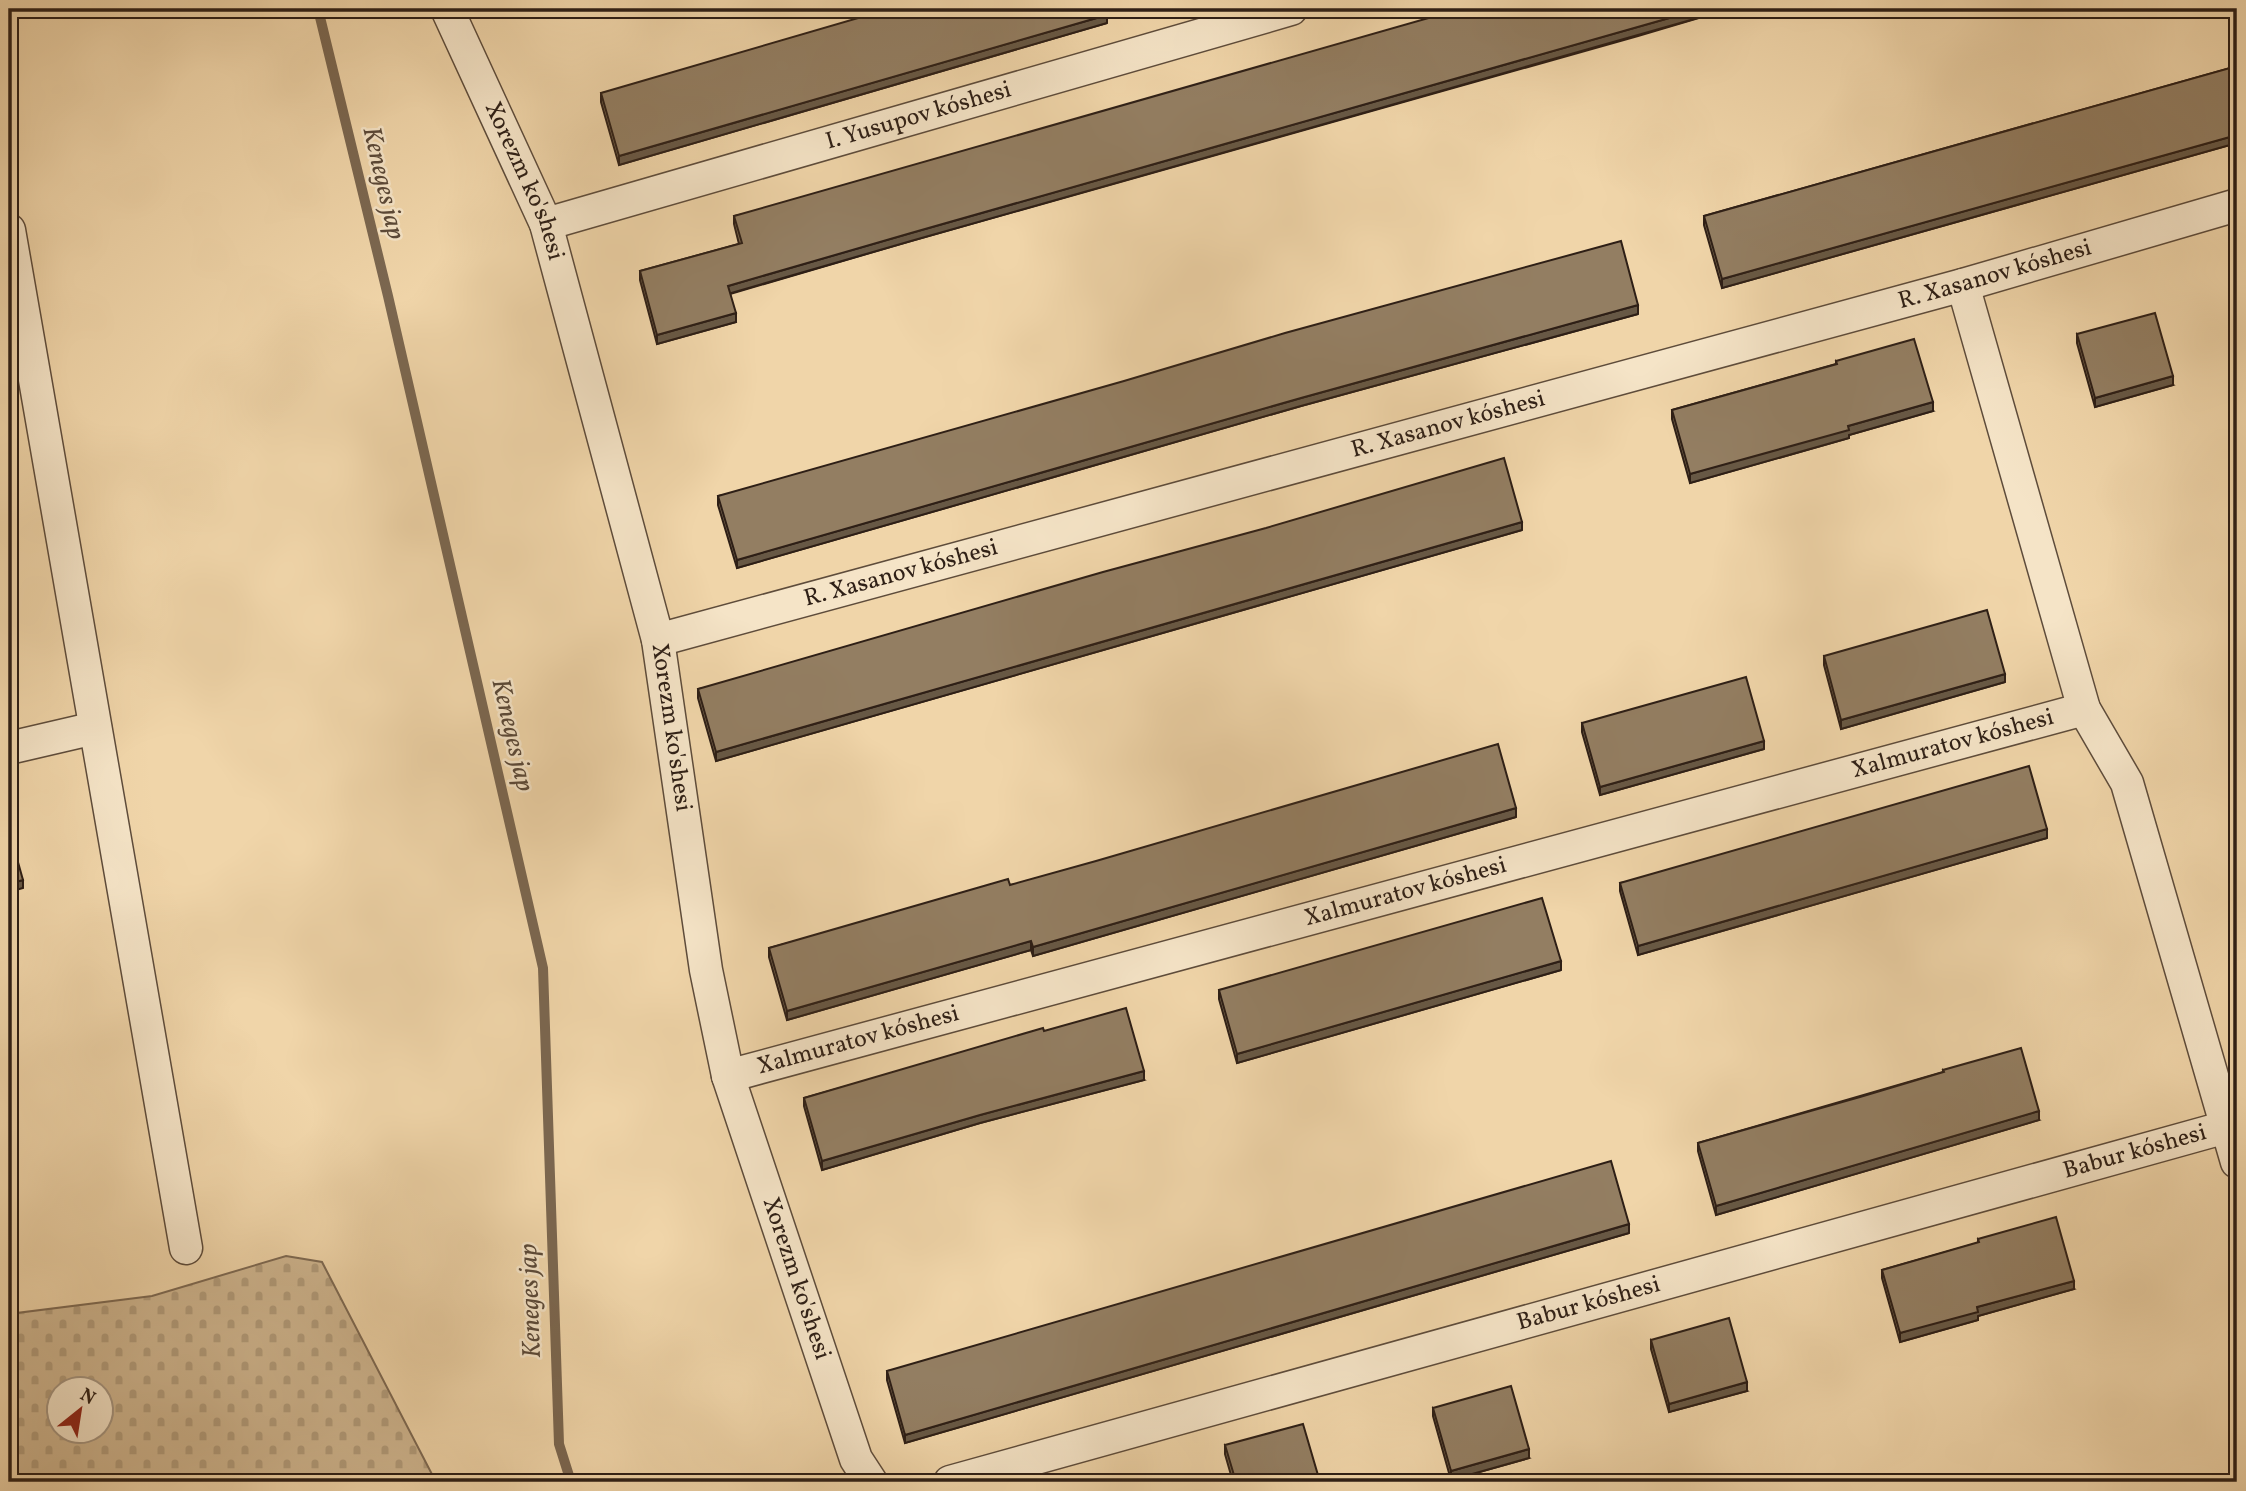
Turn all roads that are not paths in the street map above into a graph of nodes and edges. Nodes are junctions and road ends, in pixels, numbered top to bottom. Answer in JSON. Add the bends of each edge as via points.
{"nodes":[{"id":1,"x":447,"y":9,"type":"edge"},
{"id":2,"x":1291,"y":9,"type":"edge"},
{"id":3,"x":2237,"y":205,"type":"edge"},
{"id":4,"x":546,"y":224,"type":"junction"},
{"id":5,"x":9,"y":230,"type":"edge"},
{"id":6,"x":1963,"y":285,"type":"junction"},
{"id":7,"x":658,"y":640,"type":"junction"},
{"id":8,"x":2084,"y":709,"type":"junction"},
{"id":9,"x":95,"y":728,"type":"junction"},
{"id":10,"x":9,"y":748,"type":"edge"},
{"id":11,"x":728,"y":1076,"type":"junction"},
{"id":12,"x":2233,"y":1125,"type":"edge"},
{"id":13,"x":2237,"y":1162,"type":"edge"},
{"id":14,"x":186,"y":1248,"type":"dead end"},
{"id":15,"x":864,"y":1471,"type":"edge"},
{"id":16,"x":950,"y":1482,"type":"edge"}],
"edges":[{"from":1,"to":4,"type":"street","name":"Xorezm ko'shesi"},
{"from":2,"to":4,"type":"street","name":"I. Yusupov kóshesi"},
{"from":3,"to":6,"type":"street","name":"R. Xasanov kóshesi"},
{"from":4,"to":7,"type":"street","name":"Xorezm ko'shesi"},
{"from":5,"to":9,"type":"street"},
{"from":6,"to":7,"type":"street","name":"R. Xasanov kóshesi"},
{"from":6,"to":8,"type":"street"},
{"from":7,"to":11,"type":"street","name":"Xorezm ko'shesi","via":[[706,970]]},
{"from":8,"to":11,"type":"street","name":"Xalmuratov kóshesi"},
{"from":8,"to":12,"type":"street","via":[[2127,783]]},
{"from":9,"to":10,"type":"street"},
{"from":9,"to":14,"type":"street"},
{"from":11,"to":15,"type":"street","name":"Xorezm ko'shesi"},
{"from":12,"to":13,"type":"street"},
{"from":12,"to":16,"type":"street","name":"Babur kóshesi"}]}
